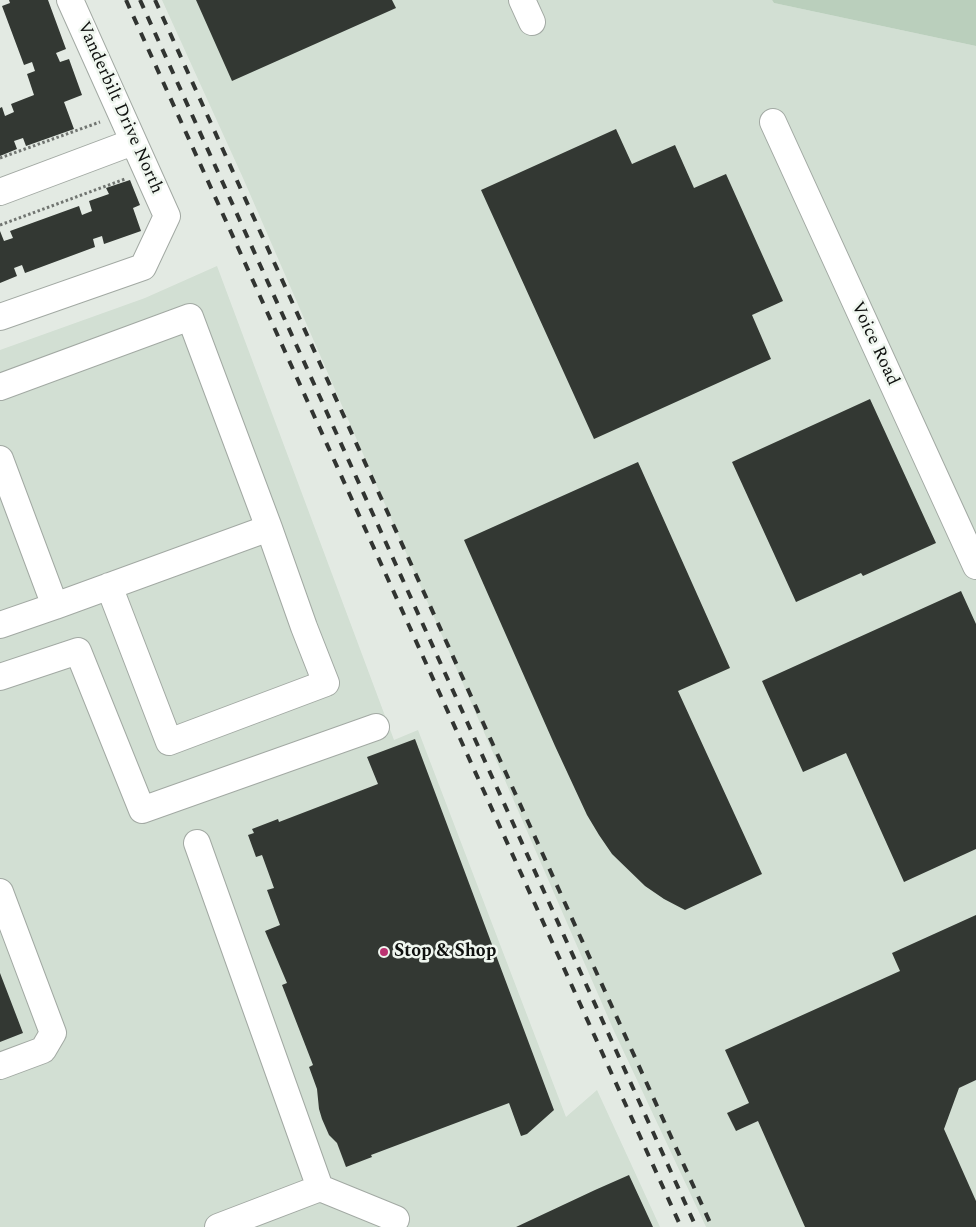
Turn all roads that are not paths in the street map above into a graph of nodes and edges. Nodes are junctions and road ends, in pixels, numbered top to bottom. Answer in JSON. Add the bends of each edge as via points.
{"nodes":[{"id":1,"x":70,"y":0,"type":"edge"},
{"id":2,"x":773,"y":122,"type":"dead end"},
{"id":3,"x":133,"y":142,"type":"junction"},
{"id":4,"x":0,"y":192,"type":"edge"},
{"id":5,"x":0,"y":318,"type":"edge"},
{"id":6,"x":0,"y":387,"type":"edge"},
{"id":7,"x":0,"y":459,"type":"edge"},
{"id":8,"x":269,"y":528,"type":"junction"},
{"id":9,"x":976,"y":566,"type":"edge"},
{"id":10,"x":109,"y":586,"type":"junction"},
{"id":11,"x":55,"y":606,"type":"junction"},
{"id":12,"x":1,"y":628,"type":"edge"},
{"id":13,"x":0,"y":676,"type":"edge"},
{"id":14,"x":376,"y":727,"type":"dead end"},
{"id":15,"x":197,"y":843,"type":"dead end"},
{"id":16,"x":0,"y":892,"type":"edge"},
{"id":17,"x":0,"y":1066,"type":"edge"},
{"id":18,"x":320,"y":1188,"type":"junction"},
{"id":19,"x":396,"y":1219,"type":"dead end"},
{"id":20,"x":218,"y":1227,"type":"edge"}],
"edges":[{"from":1,"to":3,"type":"street","name":"Vanderbilt Drive North"},
{"from":2,"to":9,"type":"street","name":"Voice Road"},
{"from":3,"to":4,"type":"street"},
{"from":3,"to":5,"type":"street","name":"Vanderbilt Drive North","via":[[167,216],[143,267]]},
{"from":6,"to":8,"type":"street","via":[[190,317]]},
{"from":7,"to":11,"type":"street"},
{"from":8,"to":10,"type":"street"},
{"from":8,"to":10,"type":"street","via":[[326,683],[169,742]]},
{"from":10,"to":11,"type":"street"},
{"from":11,"to":12,"type":"street"},
{"from":13,"to":14,"type":"street","via":[[78,651],[142,810]]},
{"from":15,"to":18,"type":"street"},
{"from":16,"to":17,"type":"street","via":[[53,1033],[42,1050]]},
{"from":18,"to":19,"type":"street"},
{"from":18,"to":20,"type":"street"}]}
